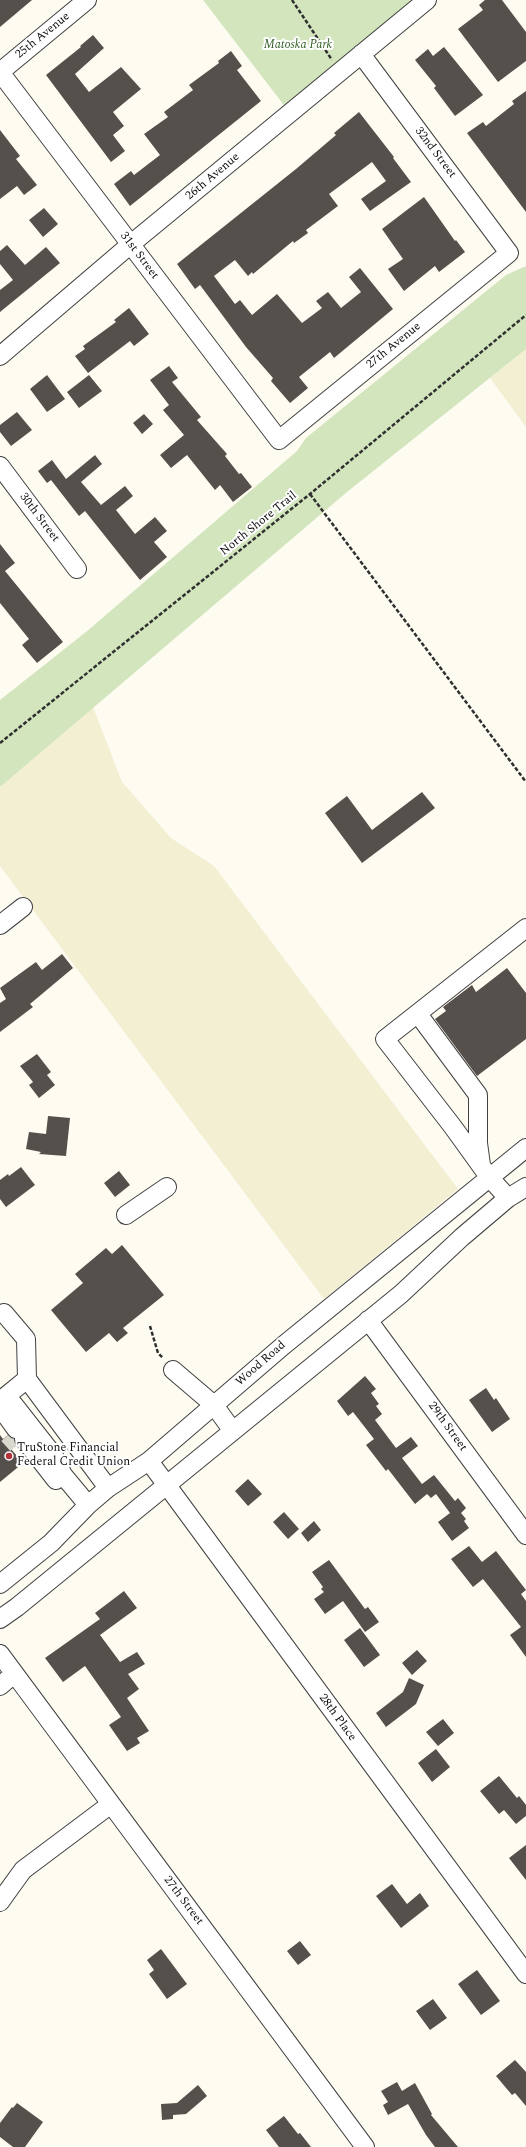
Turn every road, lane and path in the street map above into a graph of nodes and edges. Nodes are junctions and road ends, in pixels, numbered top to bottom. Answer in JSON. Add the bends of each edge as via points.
{"nodes":[{"id":1,"x":87,"y":0,"type":"edge"},
{"id":2,"x":292,"y":0,"type":"edge"},
{"id":3,"x":427,"y":0,"type":"edge"},
{"id":4,"x":361,"y":54,"type":"junction"},
{"id":5,"x":0,"y":72,"type":"edge"},
{"id":6,"x":339,"y":72,"type":"junction"},
{"id":7,"x":131,"y":244,"type":"junction"},
{"id":8,"x":509,"y":253,"type":"joint"},
{"id":9,"x":526,"y":315,"type":"edge"},
{"id":10,"x":0,"y":356,"type":"edge"},
{"id":11,"x":279,"y":440,"type":"joint"},
{"id":12,"x":0,"y":466,"type":"edge"},
{"id":13,"x":310,"y":494,"type":"junction"},
{"id":14,"x":77,"y":570,"type":"dead end"},
{"id":15,"x":0,"y":744,"type":"edge"},
{"id":16,"x":526,"y":782,"type":"edge"},
{"id":17,"x":23,"y":908,"type":"dead end"},
{"id":18,"x":0,"y":925,"type":"edge"},
{"id":19,"x":526,"y":928,"type":"edge"},
{"id":20,"x":418,"y":1014,"type":"junction"},
{"id":21,"x":526,"y":1148,"type":"edge"},
{"id":22,"x":485,"y":1172,"type":"junction"},
{"id":23,"x":167,"y":1187,"type":"dead end"},
{"id":24,"x":526,"y":1187,"type":"edge"},
{"id":25,"x":508,"y":1198,"type":"junction"},
{"id":26,"x":126,"y":1215,"type":"dead end"},
{"id":27,"x":4,"y":1314,"type":"dead end"},
{"id":28,"x":368,"y":1320,"type":"junction"},
{"id":29,"x":150,"y":1326,"type":"dead end"},
{"id":30,"x":173,"y":1370,"type":"joint"},
{"id":31,"x":27,"y":1379,"type":"junction"},
{"id":32,"x":2,"y":1401,"type":"edge"},
{"id":33,"x":214,"y":1405,"type":"junction"},
{"id":34,"x":232,"y":1430,"type":"junction"},
{"id":35,"x":13,"y":1434,"type":"edge"},
{"id":36,"x":149,"y":1461,"type":"junction"},
{"id":37,"x":57,"y":1480,"type":"junction"},
{"id":38,"x":166,"y":1486,"type":"junction"},
{"id":39,"x":108,"y":1488,"type":"junction"},
{"id":40,"x":88,"y":1505,"type":"junction"},
{"id":41,"x":526,"y":1535,"type":"edge"},
{"id":42,"x":0,"y":1584,"type":"edge"},
{"id":43,"x":0,"y":1619,"type":"edge"},
{"id":44,"x":0,"y":1654,"type":"edge"},
{"id":45,"x":14,"y":1674,"type":"junction"},
{"id":46,"x":0,"y":1686,"type":"edge"},
{"id":47,"x":111,"y":1804,"type":"junction"},
{"id":48,"x":0,"y":1902,"type":"edge"},
{"id":49,"x":526,"y":1974,"type":"edge"},
{"id":50,"x":365,"y":2147,"type":"edge"}],
"edges":[{"from":1,"to":5,"type":"street","name":"25th Avenue"},
{"from":2,"to":6,"type":"path"},
{"from":3,"to":4,"type":"street","name":"26th Avenue"},
{"from":4,"to":6,"type":"street","name":"26th Avenue"},
{"from":4,"to":8,"type":"street","name":"32nd Street"},
{"from":5,"to":7,"type":"street","name":"31st Street"},
{"from":6,"to":7,"type":"street","name":"26th Avenue"},
{"from":7,"to":10,"type":"street","name":"26th Avenue"},
{"from":7,"to":11,"type":"street","name":"31st Street"},
{"from":8,"to":11,"type":"street","name":"27th Avenue"},
{"from":9,"to":13,"type":"path","name":"North Shore Trail"},
{"from":12,"to":14,"type":"street","name":"30th Street"},
{"from":13,"to":15,"type":"path","name":"North Shore Trail"},
{"from":13,"to":16,"type":"path"},
{"from":17,"to":18,"type":"street"},
{"from":19,"to":20,"type":"street"},
{"from":20,"to":22,"type":"street","via":[[478,1095],[478,1143]]},
{"from":20,"to":22,"type":"street","via":[[385,1040]]},
{"from":21,"to":22,"type":"street","name":"Wood Road"},
{"from":22,"to":25,"type":"street"},
{"from":22,"to":33,"type":"street","name":"Wood Road"},
{"from":23,"to":26,"type":"street"},
{"from":24,"to":25,"type":"street"},
{"from":25,"to":28,"type":"street","via":[[401,1294]]},
{"from":27,"to":31,"type":"street","via":[[26,1339]]},
{"from":28,"to":34,"type":"street"},
{"from":28,"to":41,"type":"street","name":"29th Street"},
{"from":29,"to":30,"type":"path","via":[[158,1353]]},
{"from":30,"to":33,"type":"street"},
{"from":31,"to":32,"type":"street"},
{"from":31,"to":39,"type":"street"},
{"from":32,"to":35,"type":"street"},
{"from":32,"to":37,"type":"street","via":[[54,1456]]},
{"from":33,"to":34,"type":"street"},
{"from":33,"to":36,"type":"street","name":"Wood Road"},
{"from":34,"to":38,"type":"street"},
{"from":35,"to":37,"type":"street"},
{"from":36,"to":38,"type":"street","name":"28th Place"},
{"from":36,"to":39,"type":"street","name":"Wood Road"},
{"from":37,"to":40,"type":"street"},
{"from":38,"to":43,"type":"street"},
{"from":38,"to":49,"type":"street","name":"28th Place"},
{"from":39,"to":40,"type":"street","name":"Wood Road"},
{"from":40,"to":42,"type":"street","name":"Wood Road","via":[[51,1543]]},
{"from":44,"to":45,"type":"street","name":"27th Street"},
{"from":45,"to":46,"type":"street"},
{"from":45,"to":47,"type":"street","name":"27th Street"},
{"from":47,"to":48,"type":"street","via":[[23,1870]]},
{"from":47,"to":50,"type":"street","name":"27th Street"}]}
